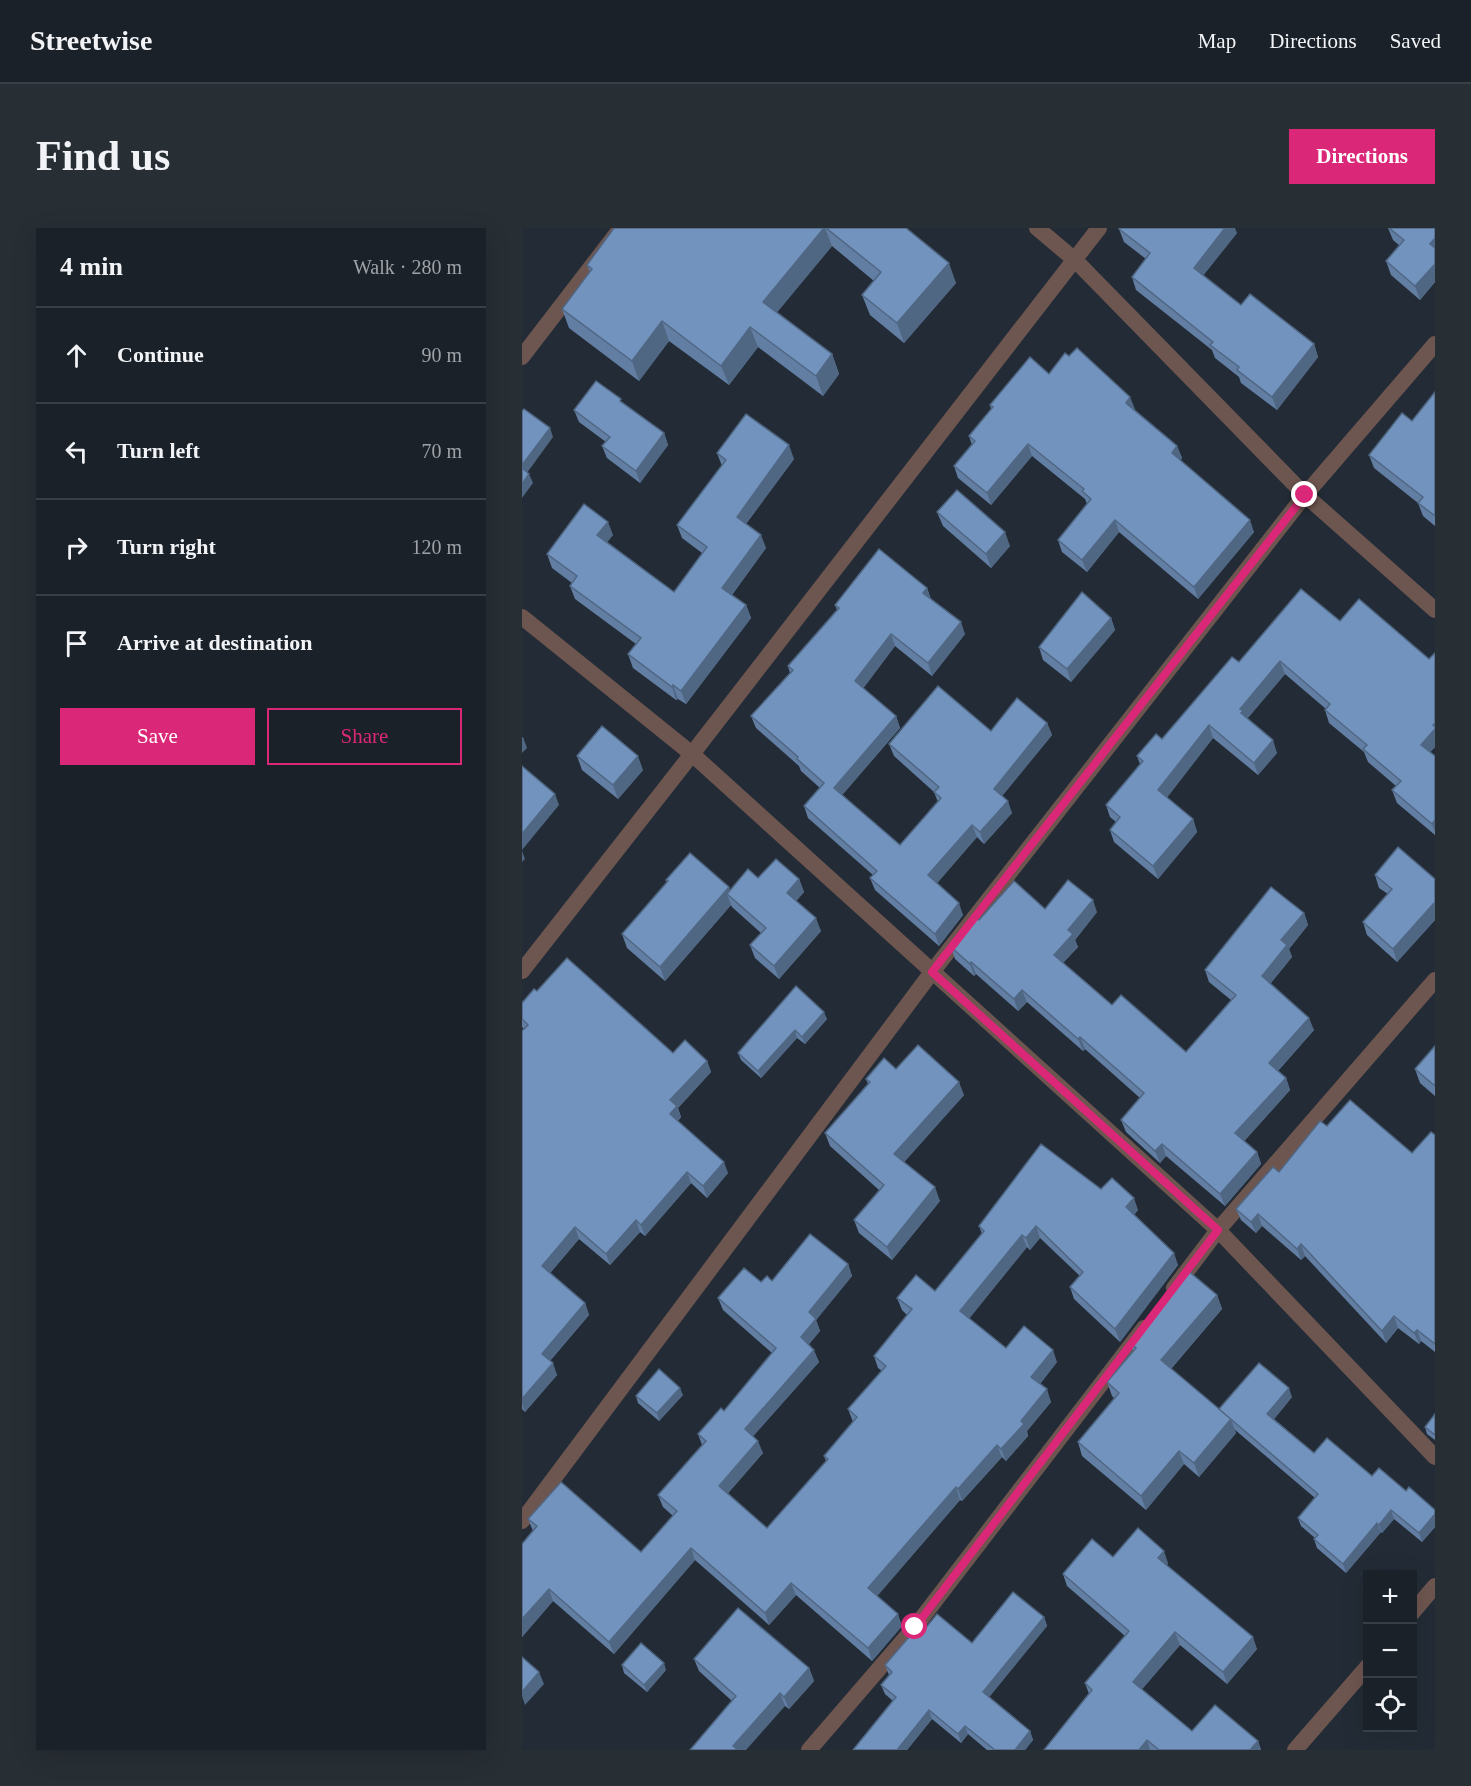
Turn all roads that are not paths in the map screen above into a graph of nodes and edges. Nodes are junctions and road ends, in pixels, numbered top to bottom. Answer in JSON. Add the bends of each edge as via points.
{"nodes":[{"id":1,"x":621,"y":228,"type":"edge"},
{"id":2,"x":1037,"y":228,"type":"edge"},
{"id":3,"x":1099,"y":228,"type":"edge"},
{"id":4,"x":1075,"y":260,"type":"junction"},
{"id":5,"x":1435,"y":344,"type":"edge"},
{"id":6,"x":522,"y":357,"type":"edge"},
{"id":7,"x":1305,"y":495,"type":"junction"},
{"id":8,"x":1435,"y":610,"type":"edge"},
{"id":9,"x":522,"y":617,"type":"edge"},
{"id":10,"x":692,"y":754,"type":"junction"},
{"id":11,"x":522,"y":971,"type":"edge"},
{"id":12,"x":932,"y":972,"type":"junction"},
{"id":13,"x":1435,"y":980,"type":"edge"},
{"id":14,"x":1218,"y":1230,"type":"junction"},
{"id":15,"x":1167,"y":1296,"type":"edge"},
{"id":16,"x":1153,"y":1315,"type":"edge"},
{"id":17,"x":1435,"y":1457,"type":"edge"},
{"id":18,"x":522,"y":1521,"type":"edge"},
{"id":19,"x":1435,"y":1586,"type":"edge"},
{"id":20,"x":1417,"y":1608,"type":"edge"},
{"id":21,"x":1363,"y":1672,"type":"edge"},
{"id":22,"x":809,"y":1750,"type":"edge"},
{"id":23,"x":1295,"y":1750,"type":"edge"}],
"edges":[{"from":1,"to":6,"type":"street"},
{"from":2,"to":4,"type":"street"},
{"from":3,"to":4,"type":"street"},
{"from":4,"to":7,"type":"street"},
{"from":4,"to":10,"type":"street"},
{"from":5,"to":7,"type":"street"},
{"from":7,"to":8,"type":"street"},
{"from":7,"to":12,"type":"street"},
{"from":9,"to":10,"type":"street"},
{"from":10,"to":11,"type":"street"},
{"from":10,"to":12,"type":"street"},
{"from":12,"to":14,"type":"street"},
{"from":12,"to":18,"type":"street"},
{"from":13,"to":14,"type":"street"},
{"from":14,"to":15,"type":"street"},
{"from":14,"to":17,"type":"street"},
{"from":16,"to":22,"type":"street","via":[[915,1627]]},
{"from":19,"to":20,"type":"street"},
{"from":21,"to":23,"type":"street"}]}
